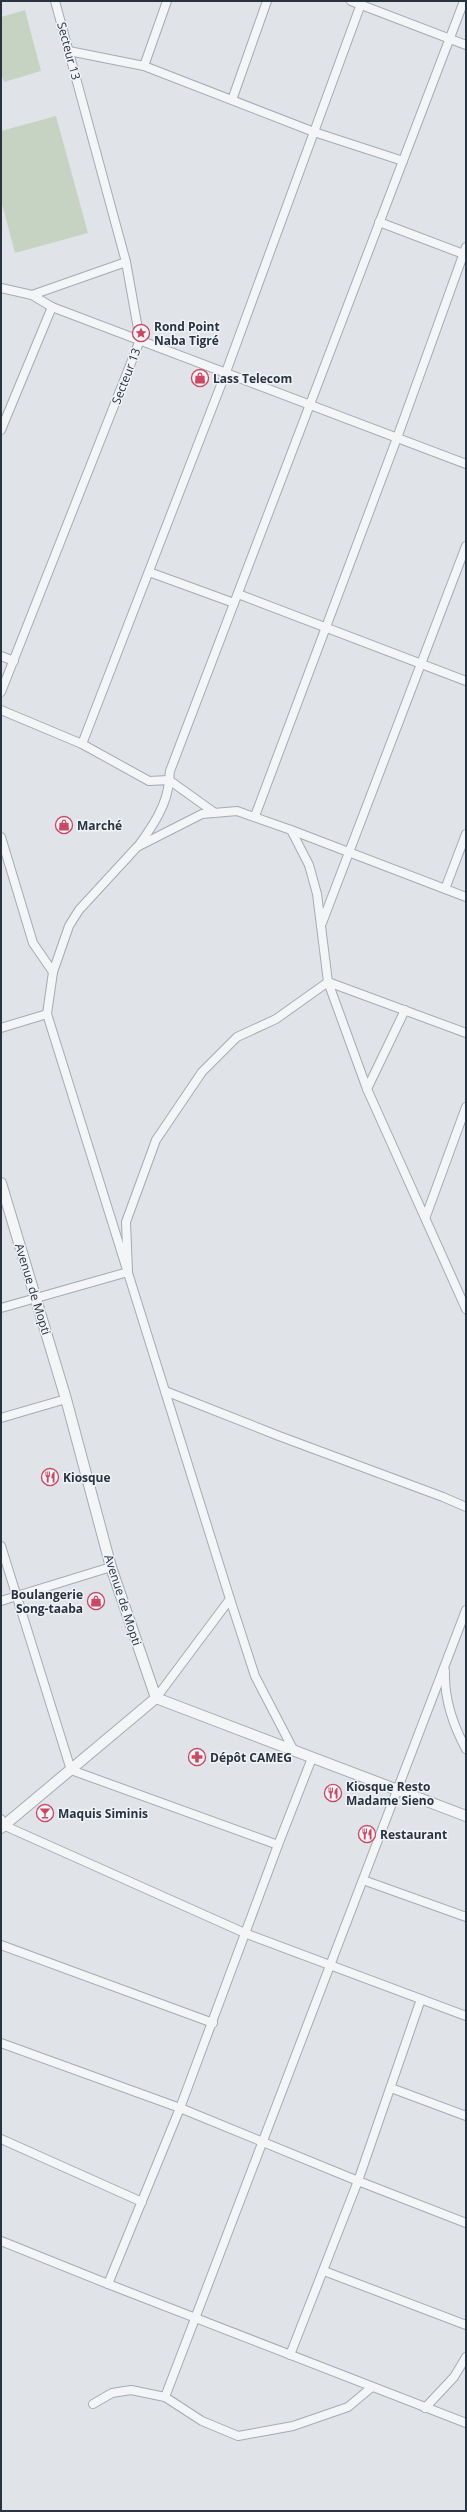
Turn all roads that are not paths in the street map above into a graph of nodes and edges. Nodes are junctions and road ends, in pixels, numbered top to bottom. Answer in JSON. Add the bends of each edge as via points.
{"nodes":[{"id":1,"x":55,"y":1,"type":"edge"},
{"id":2,"x":167,"y":1,"type":"edge"},
{"id":3,"x":267,"y":1,"type":"edge"},
{"id":4,"x":351,"y":1,"type":"edge"},
{"id":5,"x":464,"y":1,"type":"edge"},
{"id":6,"x":361,"y":3,"type":"edge"},
{"id":7,"x":450,"y":39,"type":"junction"},
{"id":8,"x":466,"y":45,"type":"edge"},
{"id":9,"x":69,"y":51,"type":"junction"},
{"id":10,"x":144,"y":66,"type":"junction"},
{"id":11,"x":232,"y":100,"type":"junction"},
{"id":12,"x":314,"y":132,"type":"junction"},
{"id":13,"x":403,"y":161,"type":"junction"},
{"id":14,"x":380,"y":222,"type":"junction"},
{"id":15,"x":465,"y":252,"type":"edge"},
{"id":16,"x":126,"y":262,"type":"junction"},
{"id":17,"x":1,"y":288,"type":"edge"},
{"id":18,"x":32,"y":295,"type":"junction"},
{"id":19,"x":52,"y":307,"type":"junction"},
{"id":20,"x":140,"y":340,"type":"junction"},
{"id":21,"x":226,"y":372,"type":"junction"},
{"id":22,"x":310,"y":404,"type":"junction"},
{"id":23,"x":1,"y":430,"type":"edge"},
{"id":24,"x":397,"y":438,"type":"junction"},
{"id":25,"x":466,"y":464,"type":"edge"},
{"id":26,"x":466,"y":546,"type":"edge"},
{"id":27,"x":149,"y":572,"type":"junction"},
{"id":28,"x":238,"y":594,"type":"junction"},
{"id":29,"x":234,"y":603,"type":"junction"},
{"id":30,"x":326,"y":627,"type":"junction"},
{"id":31,"x":1,"y":656,"type":"edge"},
{"id":32,"x":14,"y":661,"type":"junction"},
{"id":33,"x":421,"y":664,"type":"junction"},
{"id":34,"x":466,"y":681,"type":"edge"},
{"id":35,"x":1,"y":692,"type":"edge"},
{"id":36,"x":1,"y":710,"type":"edge"},
{"id":37,"x":82,"y":744,"type":"junction"},
{"id":38,"x":169,"y":780,"type":"junction"},
{"id":39,"x":215,"y":813,"type":"junction"},
{"id":40,"x":255,"y":816,"type":"junction"},
{"id":41,"x":291,"y":830,"type":"junction"},
{"id":42,"x":466,"y":834,"type":"edge"},
{"id":43,"x":1,"y":837,"type":"edge"},
{"id":44,"x":137,"y":847,"type":"junction"},
{"id":45,"x":350,"y":851,"type":"junction"},
{"id":46,"x":445,"y":889,"type":"junction"},
{"id":47,"x":466,"y":897,"type":"edge"},
{"id":48,"x":321,"y":926,"type":"junction"},
{"id":49,"x":53,"y":972,"type":"junction"},
{"id":50,"x":328,"y":982,"type":"junction"},
{"id":51,"x":404,"y":1010,"type":"junction"},
{"id":52,"x":47,"y":1014,"type":"junction"},
{"id":53,"x":1,"y":1028,"type":"edge"},
{"id":54,"x":466,"y":1032,"type":"edge"},
{"id":55,"x":367,"y":1089,"type":"junction"},
{"id":56,"x":466,"y":1107,"type":"edge"},
{"id":57,"x":1,"y":1183,"type":"edge"},
{"id":58,"x":426,"y":1216,"type":"junction"},
{"id":59,"x":128,"y":1272,"type":"junction"},
{"id":60,"x":36,"y":1298,"type":"junction"},
{"id":61,"x":1,"y":1308,"type":"edge"},
{"id":62,"x":466,"y":1309,"type":"edge"},
{"id":63,"x":165,"y":1391,"type":"junction"},
{"id":64,"x":66,"y":1399,"type":"junction"},
{"id":65,"x":1,"y":1418,"type":"edge"},
{"id":66,"x":466,"y":1508,"type":"edge"},
{"id":67,"x":1,"y":1546,"type":"edge"},
{"id":68,"x":111,"y":1567,"type":"junction"},
{"id":69,"x":16,"y":1596,"type":"junction"},
{"id":70,"x":230,"y":1599,"type":"junction"},
{"id":71,"x":1,"y":1601,"type":"edge"},
{"id":72,"x":466,"y":1610,"type":"edge"},
{"id":73,"x":445,"y":1664,"type":"junction"},
{"id":74,"x":156,"y":1698,"type":"junction"},
{"id":75,"x":466,"y":1749,"type":"edge"},
{"id":76,"x":294,"y":1751,"type":"junction"},
{"id":77,"x":312,"y":1758,"type":"junction"},
{"id":78,"x":71,"y":1770,"type":"junction"},
{"id":79,"x":397,"y":1790,"type":"junction"},
{"id":80,"x":466,"y":1816,"type":"edge"},
{"id":81,"x":2,"y":1824,"type":"edge"},
{"id":82,"x":278,"y":1845,"type":"junction"},
{"id":83,"x":362,"y":1880,"type":"junction"},
{"id":84,"x":466,"y":1917,"type":"edge"},
{"id":85,"x":246,"y":1934,"type":"junction"},
{"id":86,"x":1,"y":1946,"type":"edge"},
{"id":87,"x":330,"y":1966,"type":"junction"},
{"id":88,"x":421,"y":2000,"type":"junction"},
{"id":89,"x":466,"y":2016,"type":"edge"},
{"id":90,"x":213,"y":2023,"type":"junction"},
{"id":91,"x":1,"y":2043,"type":"edge"},
{"id":92,"x":391,"y":2088,"type":"junction"},
{"id":93,"x":180,"y":2108,"type":"junction"},
{"id":94,"x":466,"y":2116,"type":"edge"},
{"id":95,"x":1,"y":2140,"type":"edge"},
{"id":96,"x":262,"y":2142,"type":"junction"},
{"id":97,"x":358,"y":2181,"type":"junction"},
{"id":98,"x":142,"y":2202,"type":"junction"},
{"id":99,"x":466,"y":2223,"type":"edge"},
{"id":100,"x":1,"y":2241,"type":"edge"},
{"id":101,"x":324,"y":2271,"type":"junction"},
{"id":102,"x":108,"y":2284,"type":"junction"},
{"id":103,"x":195,"y":2317,"type":"junction"},
{"id":104,"x":466,"y":2325,"type":"edge"},
{"id":105,"x":290,"y":2355,"type":"junction"},
{"id":106,"x":466,"y":2356,"type":"edge"},
{"id":107,"x":372,"y":2387,"type":"junction"},
{"id":108,"x":165,"y":2397,"type":"junction"},
{"id":109,"x":93,"y":2404,"type":"dead end"},
{"id":110,"x":425,"y":2408,"type":"junction"},
{"id":111,"x":466,"y":2423,"type":"edge"}],
"edges":[{"from":1,"to":9,"type":"street","name":"Secteur 13"},
{"from":2,"to":10,"type":"street"},
{"from":3,"to":11,"type":"street"},
{"from":4,"to":6,"type":"street"},
{"from":5,"to":7,"type":"street"},
{"from":6,"to":7,"type":"street"},
{"from":6,"to":12,"type":"street"},
{"from":7,"to":8,"type":"street"},
{"from":7,"to":13,"type":"street"},
{"from":9,"to":10,"type":"street"},
{"from":9,"to":16,"type":"street","name":"Secteur 13"},
{"from":10,"to":11,"type":"street"},
{"from":11,"to":12,"type":"street"},
{"from":12,"to":13,"type":"street"},
{"from":12,"to":21,"type":"street"},
{"from":13,"to":14,"type":"street"},
{"from":14,"to":15,"type":"street"},
{"from":14,"to":22,"type":"street"},
{"from":15,"to":24,"type":"street"},
{"from":16,"to":18,"type":"street"},
{"from":16,"to":20,"type":"street","name":"Secteur 13"},
{"from":17,"to":18,"type":"street"},
{"from":18,"to":19,"type":"street"},
{"from":19,"to":20,"type":"street"},
{"from":19,"to":23,"type":"street"},
{"from":20,"to":21,"type":"street"},
{"from":20,"to":32,"type":"street","name":"Secteur 13"},
{"from":21,"to":22,"type":"street"},
{"from":21,"to":27,"type":"street"},
{"from":22,"to":24,"type":"street"},
{"from":22,"to":28,"type":"street"},
{"from":24,"to":25,"type":"street"},
{"from":24,"to":30,"type":"street"},
{"from":26,"to":33,"type":"street"},
{"from":27,"to":29,"type":"street"},
{"from":27,"to":37,"type":"street"},
{"from":28,"to":29,"type":"street"},
{"from":28,"to":30,"type":"street"},
{"from":29,"to":38,"type":"street"},
{"from":30,"to":33,"type":"street"},
{"from":30,"to":40,"type":"street"},
{"from":31,"to":32,"type":"street"},
{"from":32,"to":35,"type":"street","name":"Secteur 13"},
{"from":33,"to":34,"type":"street"},
{"from":33,"to":45,"type":"street"},
{"from":36,"to":37,"type":"street"},
{"from":37,"to":38,"type":"street","via":[[149,781]]},
{"from":38,"to":39,"type":"street"},
{"from":38,"to":44,"type":"street","via":[[154,825]]},
{"from":39,"to":40,"type":"street","via":[[237,811]]},
{"from":39,"to":44,"type":"street","via":[[189,819]]},
{"from":40,"to":41,"type":"street"},
{"from":41,"to":45,"type":"street"},
{"from":41,"to":48,"type":"street","via":[[309,865],[317,894]]},
{"from":42,"to":46,"type":"street"},
{"from":43,"to":49,"type":"street","via":[[33,943]]},
{"from":44,"to":49,"type":"street","via":[[79,910],[69,926]]},
{"from":45,"to":46,"type":"street"},
{"from":45,"to":48,"type":"street"},
{"from":46,"to":47,"type":"street"},
{"from":48,"to":50,"type":"street"},
{"from":49,"to":52,"type":"street"},
{"from":50,"to":51,"type":"street"},
{"from":50,"to":55,"type":"street"},
{"from":50,"to":59,"type":"street","via":[[276,1019],[237,1037],[202,1072],[153,1148],[126,1222]]},
{"from":51,"to":54,"type":"street"},
{"from":51,"to":55,"type":"street"},
{"from":52,"to":53,"type":"street"},
{"from":52,"to":59,"type":"street"},
{"from":55,"to":58,"type":"street"},
{"from":56,"to":58,"type":"street"},
{"from":57,"to":60,"type":"street","name":"Avenue de Mopti"},
{"from":58,"to":62,"type":"street"},
{"from":59,"to":60,"type":"street"},
{"from":59,"to":63,"type":"street"},
{"from":60,"to":61,"type":"street"},
{"from":60,"to":64,"type":"street","name":"Avenue de Mopti"},
{"from":63,"to":66,"type":"street"},
{"from":63,"to":70,"type":"street"},
{"from":64,"to":65,"type":"street"},
{"from":64,"to":68,"type":"street","name":"Avenue de Mopti"},
{"from":67,"to":69,"type":"street"},
{"from":68,"to":69,"type":"street"},
{"from":68,"to":74,"type":"street","name":"Avenue de Mopti"},
{"from":69,"to":71,"type":"street"},
{"from":69,"to":78,"type":"street"},
{"from":70,"to":74,"type":"street"},
{"from":70,"to":76,"type":"street","via":[[255,1676]]},
{"from":72,"to":73,"type":"street"},
{"from":73,"to":75,"type":"street","via":[[445,1687],[455,1729]]},
{"from":73,"to":79,"type":"street"},
{"from":74,"to":76,"type":"street"},
{"from":74,"to":78,"type":"street"},
{"from":76,"to":77,"type":"street"},
{"from":77,"to":79,"type":"street"},
{"from":77,"to":82,"type":"street"},
{"from":78,"to":81,"type":"street"},
{"from":78,"to":82,"type":"street"},
{"from":79,"to":80,"type":"street"},
{"from":79,"to":83,"type":"street"},
{"from":81,"to":85,"type":"street"},
{"from":82,"to":85,"type":"street"},
{"from":83,"to":84,"type":"street"},
{"from":83,"to":87,"type":"street"},
{"from":85,"to":87,"type":"street"},
{"from":85,"to":90,"type":"street"},
{"from":86,"to":90,"type":"street"},
{"from":87,"to":88,"type":"street"},
{"from":87,"to":96,"type":"street"},
{"from":88,"to":89,"type":"street"},
{"from":88,"to":92,"type":"street"},
{"from":90,"to":93,"type":"street"},
{"from":91,"to":93,"type":"street"},
{"from":92,"to":94,"type":"street"},
{"from":92,"to":97,"type":"street"},
{"from":93,"to":96,"type":"street"},
{"from":93,"to":98,"type":"street"},
{"from":95,"to":98,"type":"street"},
{"from":96,"to":97,"type":"street"},
{"from":96,"to":103,"type":"street"},
{"from":97,"to":99,"type":"street"},
{"from":97,"to":101,"type":"street"},
{"from":98,"to":102,"type":"street"},
{"from":100,"to":102,"type":"street"},
{"from":101,"to":104,"type":"street"},
{"from":101,"to":105,"type":"street"},
{"from":102,"to":103,"type":"street"},
{"from":103,"to":105,"type":"street"},
{"from":103,"to":108,"type":"street"},
{"from":105,"to":107,"type":"street"},
{"from":106,"to":110,"type":"street","via":[[454,2377]]},
{"from":107,"to":108,"type":"street","via":[[348,2407],[293,2426],[238,2436],[202,2421]]},
{"from":107,"to":110,"type":"street"},
{"from":108,"to":109,"type":"street","via":[[132,2390],[112,2393]]},
{"from":110,"to":111,"type":"street"}]}
